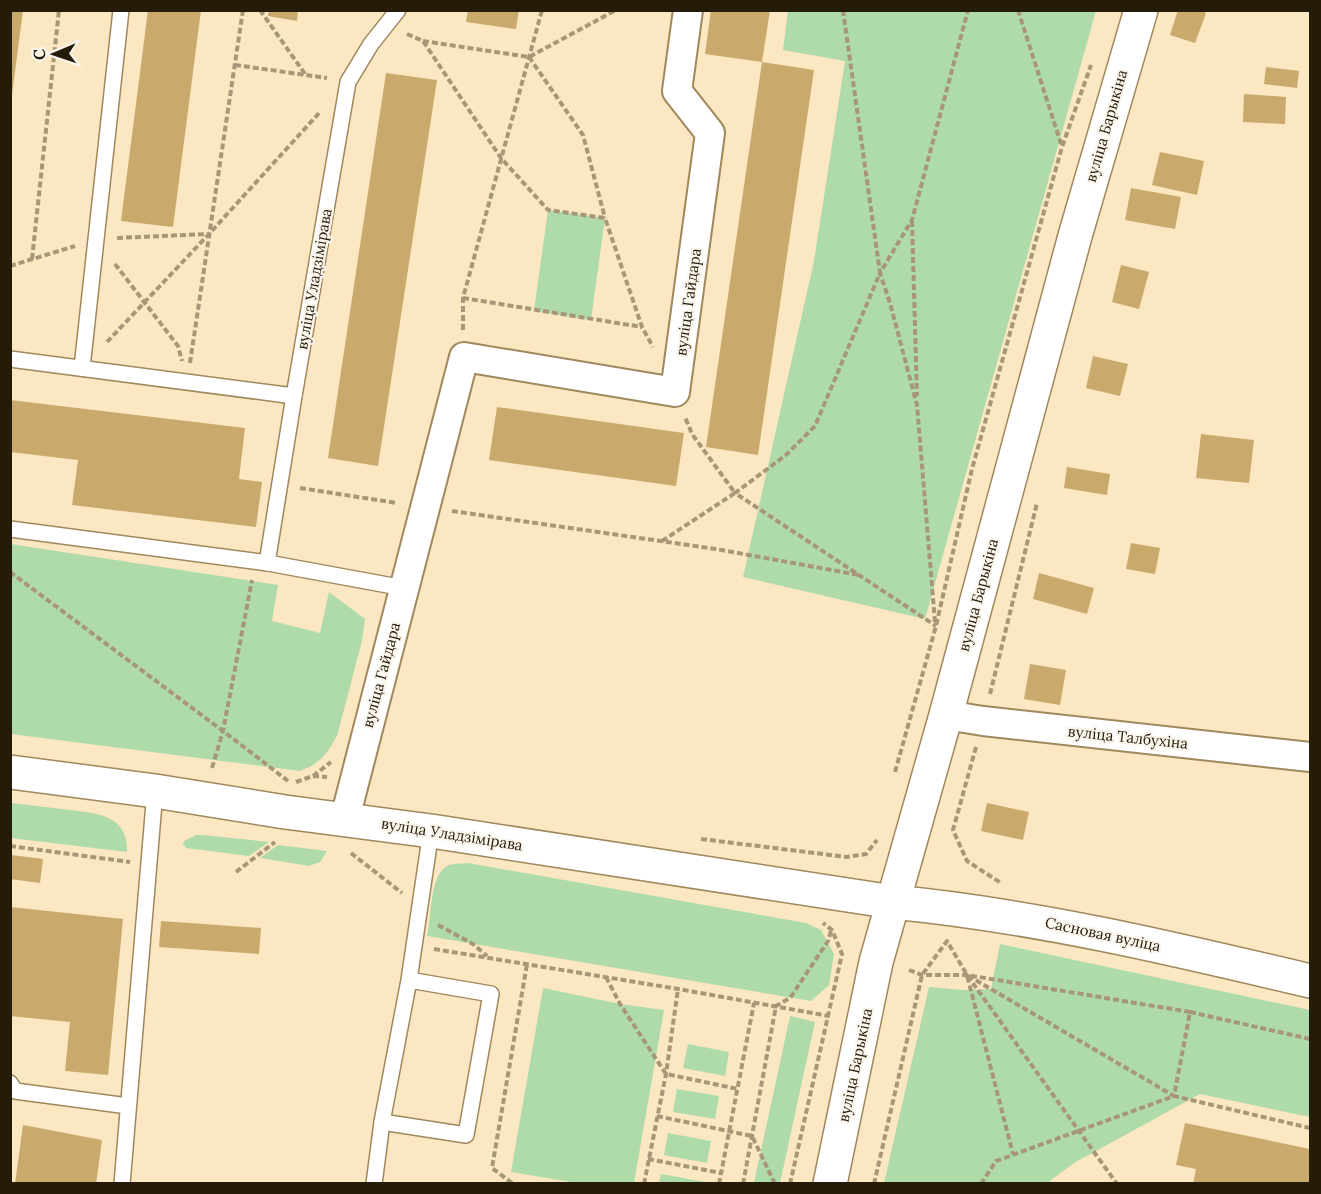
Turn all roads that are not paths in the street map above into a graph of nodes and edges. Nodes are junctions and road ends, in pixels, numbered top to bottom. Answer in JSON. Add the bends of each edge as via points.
{"nodes":[{"id":1,"x":122,"y":10,"type":"edge"},
{"id":2,"x":398,"y":10,"type":"edge"},
{"id":3,"x":688,"y":10,"type":"edge"},
{"id":4,"x":1141,"y":10,"type":"edge"},
{"id":5,"x":10,"y":359,"type":"edge"},
{"id":6,"x":81,"y":368,"type":"junction"},
{"id":7,"x":294,"y":396,"type":"junction"},
{"id":8,"x":10,"y":529,"type":"edge"},
{"id":9,"x":267,"y":563,"type":"junction"},
{"id":10,"x":404,"y":588,"type":"junction"},
{"id":11,"x":946,"y":715,"type":"junction"},
{"id":12,"x":1311,"y":757,"type":"edge"},
{"id":13,"x":10,"y":771,"type":"edge"},
{"id":14,"x":155,"y":791,"type":"junction"},
{"id":15,"x":431,"y":831,"type":"junction"},
{"id":16,"x":346,"y":834,"type":"junction"},
{"id":17,"x":893,"y":902,"type":"junction"},
{"id":18,"x":409,"y":980,"type":"junction"},
{"id":19,"x":1311,"y":981,"type":"edge"},
{"id":20,"x":12,"y":1090,"type":"edge"},
{"id":21,"x":129,"y":1106,"type":"junction"},
{"id":22,"x":382,"y":1122,"type":"junction"},
{"id":23,"x":122,"y":1184,"type":"edge"},
{"id":24,"x":374,"y":1184,"type":"edge"},
{"id":25,"x":830,"y":1184,"type":"edge"}],
"edges":[{"from":1,"to":6,"type":"lane"},
{"from":2,"to":7,"type":"lane","name":"вуліца Уладзімірава","via":[[348,82]]},
{"from":3,"to":10,"type":"street","name":"вуліца Гайдара","via":[[676,91],[710,133],[675,392],[464,357]]},
{"from":4,"to":11,"type":"main road","name":"вуліца Барыкіна","via":[[1075,236]]},
{"from":5,"to":6,"type":"lane"},
{"from":6,"to":7,"type":"lane"},
{"from":7,"to":9,"type":"lane","name":"вуліца Уладзімірава"},
{"from":8,"to":9,"type":"lane"},
{"from":9,"to":10,"type":"lane"},
{"from":10,"to":16,"type":"street","name":"вуліца Гайдара"},
{"from":11,"to":12,"type":"street","name":"вуліца Талбухіна"},
{"from":11,"to":17,"type":"main road","name":"вуліца Барыкіна"},
{"from":13,"to":14,"type":"main road","name":"вуліца Уладзімірава"},
{"from":14,"to":16,"type":"main road","name":"вуліца Уладзімірава","via":[[285,812]]},
{"from":14,"to":21,"type":"lane"},
{"from":15,"to":16,"type":"main road","name":"вуліца Уладзімірава"},
{"from":15,"to":17,"type":"main road","name":"вуліца Уладзімірава"},
{"from":15,"to":18,"type":"lane"},
{"from":17,"to":19,"type":"main road","name":"Сасновая вуліца","via":[[1035,920]]},
{"from":17,"to":25,"type":"main road","name":"вуліца Барыкіна","via":[[876,962]]},
{"from":18,"to":22,"type":"lane"},
{"from":18,"to":22,"type":"lane","via":[[491,994],[466,1135]]},
{"from":20,"to":21,"type":"lane"},
{"from":21,"to":23,"type":"lane"},
{"from":22,"to":24,"type":"lane"}]}
